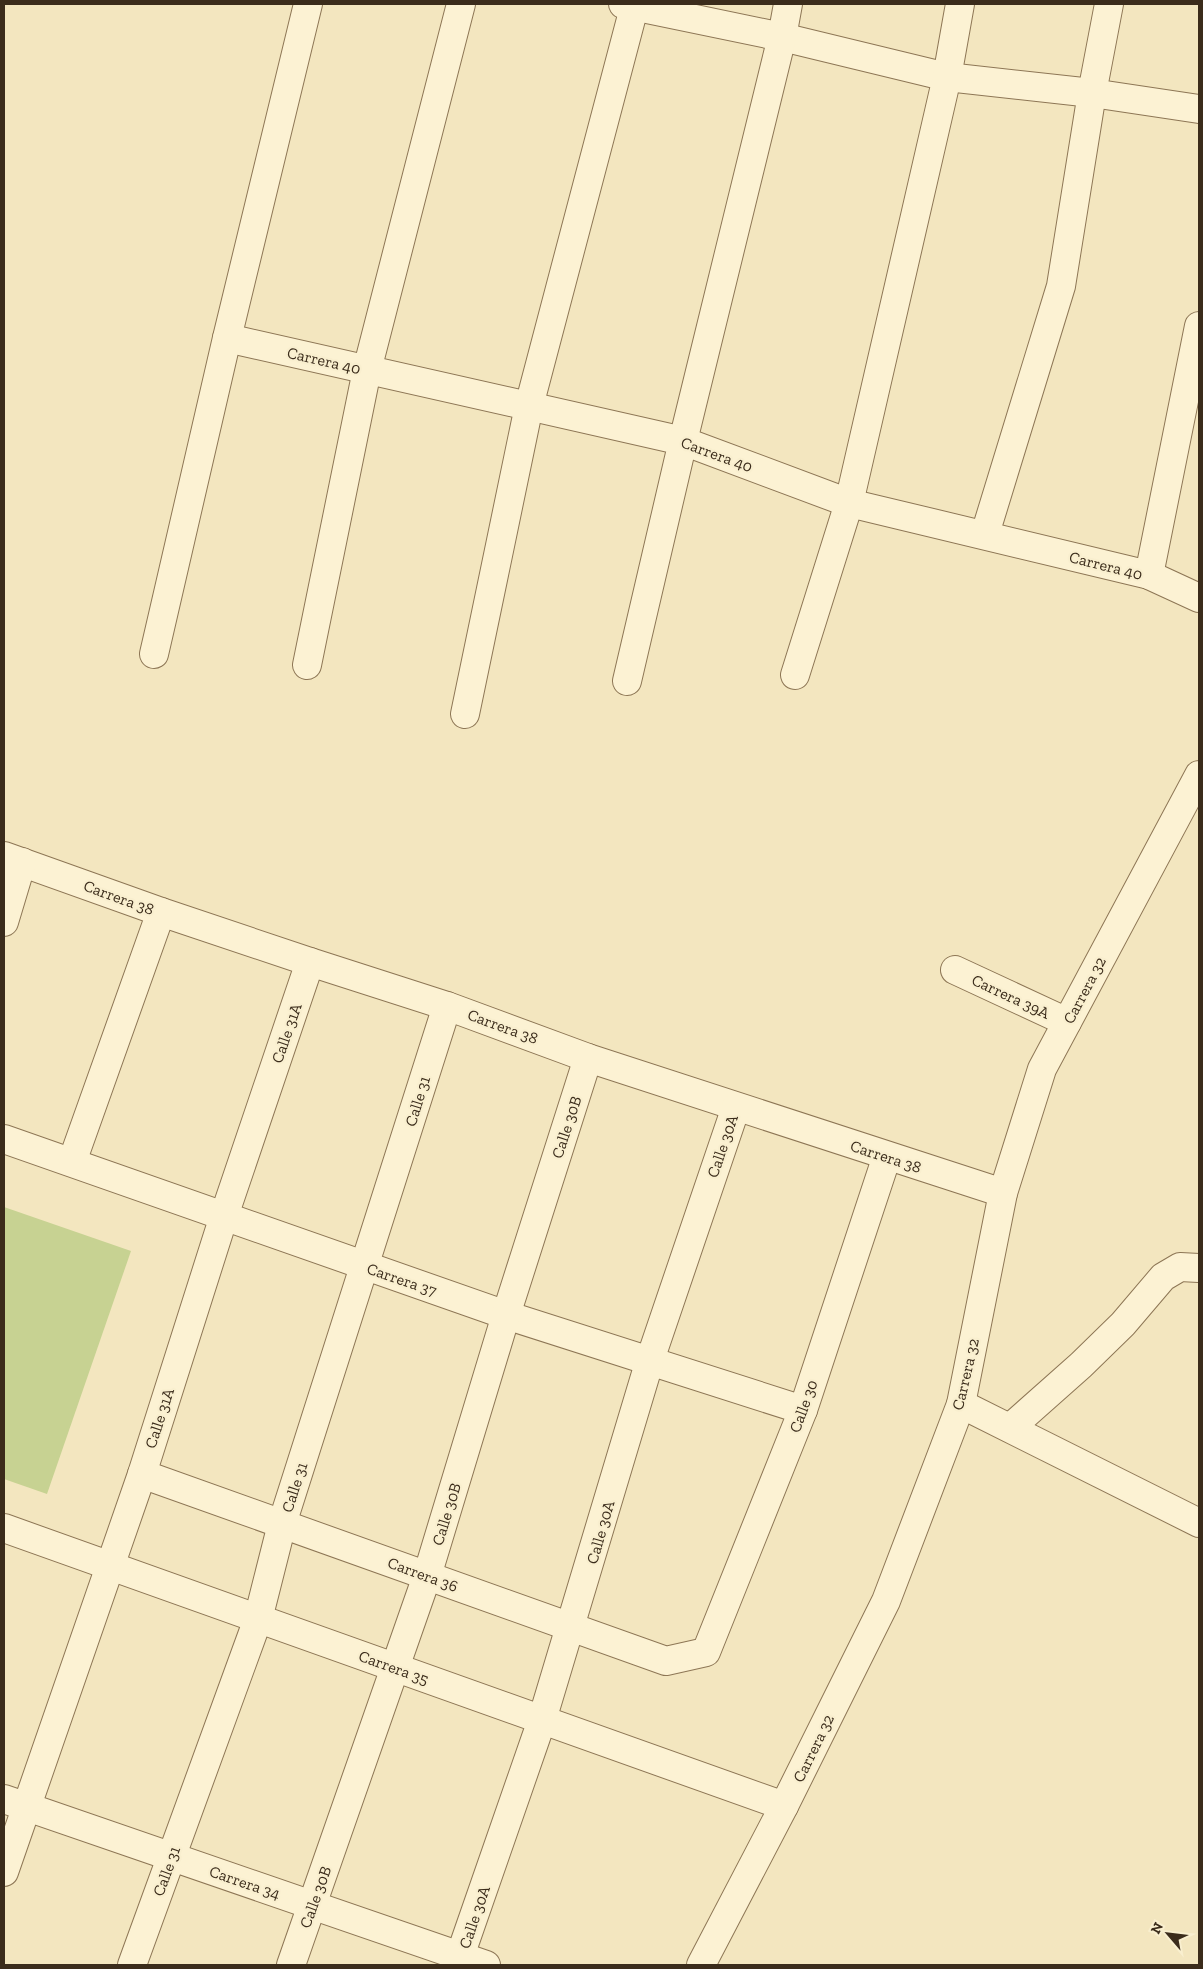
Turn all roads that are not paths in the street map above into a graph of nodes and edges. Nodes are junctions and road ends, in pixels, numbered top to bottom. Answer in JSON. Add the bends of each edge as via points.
{"nodes":[{"id":1,"x":308,"y":4,"type":"edge"},
{"id":2,"x":461,"y":4,"type":"edge"},
{"id":3,"x":788,"y":4,"type":"edge"},
{"id":4,"x":960,"y":4,"type":"edge"},
{"id":5,"x":1109,"y":4,"type":"edge"},
{"id":6,"x":631,"y":5,"type":"edge"},
{"id":7,"x":782,"y":37,"type":"junction"},
{"id":8,"x":947,"y":77,"type":"junction"},
{"id":9,"x":1092,"y":93,"type":"junction"},
{"id":10,"x":1199,"y":109,"type":"edge"},
{"id":11,"x":1199,"y":326,"type":"edge"},
{"id":12,"x":227,"y":338,"type":"junction"},
{"id":13,"x":367,"y":370,"type":"junction"},
{"id":14,"x":529,"y":406,"type":"junction"},
{"id":15,"x":683,"y":441,"type":"junction"},
{"id":16,"x":849,"y":503,"type":"junction"},
{"id":17,"x":985,"y":534,"type":"junction"},
{"id":18,"x":1149,"y":575,"type":"junction"},
{"id":19,"x":1199,"y":598,"type":"edge"},
{"id":20,"x":154,"y":654,"type":"dead end"},
{"id":21,"x":308,"y":665,"type":"dead end"},
{"id":22,"x":795,"y":675,"type":"dead end"},
{"id":23,"x":627,"y":681,"type":"dead end"},
{"id":24,"x":465,"y":714,"type":"dead end"},
{"id":25,"x":1199,"y":774,"type":"edge"},
{"id":26,"x":1191,"y":804,"type":"edge"},
{"id":27,"x":13,"y":859,"type":"edge"},
{"id":28,"x":161,"y":912,"type":"junction"},
{"id":29,"x":4,"y":922,"type":"edge"},
{"id":30,"x":310,"y":962,"type":"junction"},
{"id":31,"x":955,"y":970,"type":"dead end"},
{"id":32,"x":447,"y":1006,"type":"junction"},
{"id":33,"x":1067,"y":1022,"type":"junction"},
{"id":34,"x":588,"y":1058,"type":"junction"},
{"id":35,"x":736,"y":1107,"type":"junction"},
{"id":36,"x":4,"y":1139,"type":"edge"},
{"id":37,"x":886,"y":1156,"type":"junction"},
{"id":38,"x":72,"y":1162,"type":"junction"},
{"id":39,"x":1003,"y":1193,"type":"junction"},
{"id":40,"x":224,"y":1216,"type":"junction"},
{"id":41,"x":365,"y":1266,"type":"junction"},
{"id":42,"x":1199,"y":1268,"type":"edge"},
{"id":43,"x":506,"y":1315,"type":"junction"},
{"id":44,"x":650,"y":1360,"type":"junction"},
{"id":45,"x":961,"y":1404,"type":"junction"},
{"id":46,"x":803,"y":1410,"type":"junction"},
{"id":47,"x":1010,"y":1428,"type":"junction"},
{"id":48,"x":142,"y":1474,"type":"junction"},
{"id":49,"x":1199,"y":1523,"type":"edge"},
{"id":50,"x":282,"y":1524,"type":"junction"},
{"id":51,"x":4,"y":1528,"type":"edge"},
{"id":52,"x":109,"y":1566,"type":"junction"},
{"id":53,"x":427,"y":1576,"type":"junction"},
{"id":54,"x":258,"y":1619,"type":"junction"},
{"id":55,"x":571,"y":1628,"type":"junction"},
{"id":56,"x":706,"y":1652,"type":"joint"},
{"id":57,"x":396,"y":1668,"type":"junction"},
{"id":58,"x":542,"y":1720,"type":"junction"},
{"id":59,"x":15,"y":1803,"type":"edge"},
{"id":60,"x":784,"y":1806,"type":"junction"},
{"id":61,"x":171,"y":1857,"type":"junction"},
{"id":62,"x":4,"y":1872,"type":"edge"},
{"id":63,"x":313,"y":1905,"type":"junction"},
{"id":64,"x":460,"y":1956,"type":"junction"},
{"id":65,"x":132,"y":1965,"type":"edge"},
{"id":66,"x":291,"y":1965,"type":"edge"},
{"id":67,"x":486,"y":1965,"type":"edge"},
{"id":68,"x":701,"y":1965,"type":"edge"}],
"edges":[{"from":1,"to":12,"type":"street"},
{"from":2,"to":13,"type":"street"},
{"from":3,"to":7,"type":"street"},
{"from":4,"to":8,"type":"street"},
{"from":5,"to":9,"type":"street"},
{"from":6,"to":7,"type":"street"},
{"from":6,"to":14,"type":"street"},
{"from":7,"to":8,"type":"street"},
{"from":7,"to":15,"type":"street"},
{"from":8,"to":9,"type":"street"},
{"from":8,"to":16,"type":"street"},
{"from":9,"to":10,"type":"street"},
{"from":9,"to":17,"type":"street","via":[[1061,286]]},
{"from":11,"to":18,"type":"street"},
{"from":12,"to":13,"type":"street","name":"Carrera 40"},
{"from":12,"to":20,"type":"street"},
{"from":13,"to":14,"type":"street","name":"Carrera 40"},
{"from":13,"to":21,"type":"street"},
{"from":14,"to":15,"type":"street","name":"Carrera 40"},
{"from":14,"to":24,"type":"street"},
{"from":15,"to":16,"type":"street","name":"Carrera 40"},
{"from":15,"to":23,"type":"street"},
{"from":16,"to":17,"type":"street","name":"Carrera 40"},
{"from":16,"to":22,"type":"street"},
{"from":17,"to":18,"type":"street","name":"Carrera 40"},
{"from":18,"to":19,"type":"street","name":"Carrera 40"},
{"from":25,"to":26,"type":"street","name":"Carrera 32"},
{"from":26,"to":33,"type":"street","name":"Carrera 32"},
{"from":27,"to":28,"type":"street","name":"Carrera 38"},
{"from":27,"to":29,"type":"street"},
{"from":28,"to":30,"type":"street","name":"Carrera 38"},
{"from":28,"to":38,"type":"street"},
{"from":30,"to":32,"type":"street","name":"Carrera 38"},
{"from":30,"to":40,"type":"street","name":"Calle 31A"},
{"from":31,"to":33,"type":"street","name":"Carrera 39A"},
{"from":32,"to":34,"type":"street","name":"Carrera 38"},
{"from":32,"to":41,"type":"street","name":"Calle 31"},
{"from":33,"to":39,"type":"street","name":"Carrera 32","via":[[1042,1069]]},
{"from":34,"to":35,"type":"street","name":"Carrera 38"},
{"from":34,"to":43,"type":"street","name":"Calle 30B"},
{"from":35,"to":37,"type":"street","name":"Carrera 38"},
{"from":35,"to":44,"type":"street","name":"Calle 30A"},
{"from":36,"to":38,"type":"street","name":"Carrera 37"},
{"from":37,"to":39,"type":"street","name":"Carrera 38"},
{"from":37,"to":46,"type":"street","name":"Calle 30"},
{"from":38,"to":40,"type":"street","name":"Carrera 37"},
{"from":39,"to":45,"type":"street","name":"Carrera 32"},
{"from":40,"to":41,"type":"street","name":"Carrera 37"},
{"from":40,"to":48,"type":"street","name":"Calle 31A"},
{"from":41,"to":43,"type":"street","name":"Carrera 37"},
{"from":41,"to":50,"type":"street","name":"Calle 31"},
{"from":42,"to":47,"type":"street","via":[[1180,1267],[1163,1277],[1123,1324]]},
{"from":43,"to":44,"type":"street","name":"Carrera 37"},
{"from":43,"to":53,"type":"street","name":"Calle 30B"},
{"from":44,"to":46,"type":"street","name":"Carrera 37"},
{"from":44,"to":55,"type":"street","name":"Calle 30A"},
{"from":45,"to":47,"type":"street"},
{"from":45,"to":60,"type":"street","name":"Carrera 32","via":[[886,1601]]},
{"from":46,"to":56,"type":"street","name":"Calle 30"},
{"from":47,"to":49,"type":"street"},
{"from":48,"to":50,"type":"street","name":"Carrera 36"},
{"from":48,"to":52,"type":"street","name":"Calle 31A"},
{"from":50,"to":53,"type":"street","name":"Carrera 36"},
{"from":50,"to":54,"type":"street","name":"Calle 31"},
{"from":51,"to":52,"type":"street","name":"Carrera 35"},
{"from":52,"to":54,"type":"street","name":"Carrera 35"},
{"from":52,"to":59,"type":"street","name":"Calle 31A"},
{"from":53,"to":55,"type":"street","name":"Carrera 36"},
{"from":53,"to":57,"type":"street","name":"Calle 30B"},
{"from":54,"to":57,"type":"street","name":"Carrera 35"},
{"from":54,"to":61,"type":"street","name":"Calle 31"},
{"from":55,"to":56,"type":"street","name":"Carrera 36","via":[[666,1661]]},
{"from":55,"to":58,"type":"street","name":"Calle 30A"},
{"from":57,"to":58,"type":"street","name":"Carrera 35"},
{"from":57,"to":63,"type":"street","name":"Calle 30B"},
{"from":58,"to":60,"type":"street","name":"Carrera 35"},
{"from":58,"to":64,"type":"street","name":"Calle 30A"},
{"from":59,"to":61,"type":"street","name":"Carrera 34"},
{"from":59,"to":62,"type":"street","name":"Calle 31A"},
{"from":60,"to":68,"type":"street","name":"Carrera 32"},
{"from":61,"to":63,"type":"street","name":"Carrera 34"},
{"from":61,"to":65,"type":"street","name":"Calle 31"},
{"from":63,"to":64,"type":"street","name":"Carrera 34"},
{"from":63,"to":66,"type":"street","name":"Calle 30B"},
{"from":64,"to":67,"type":"street","name":"Carrera 34"}]}
